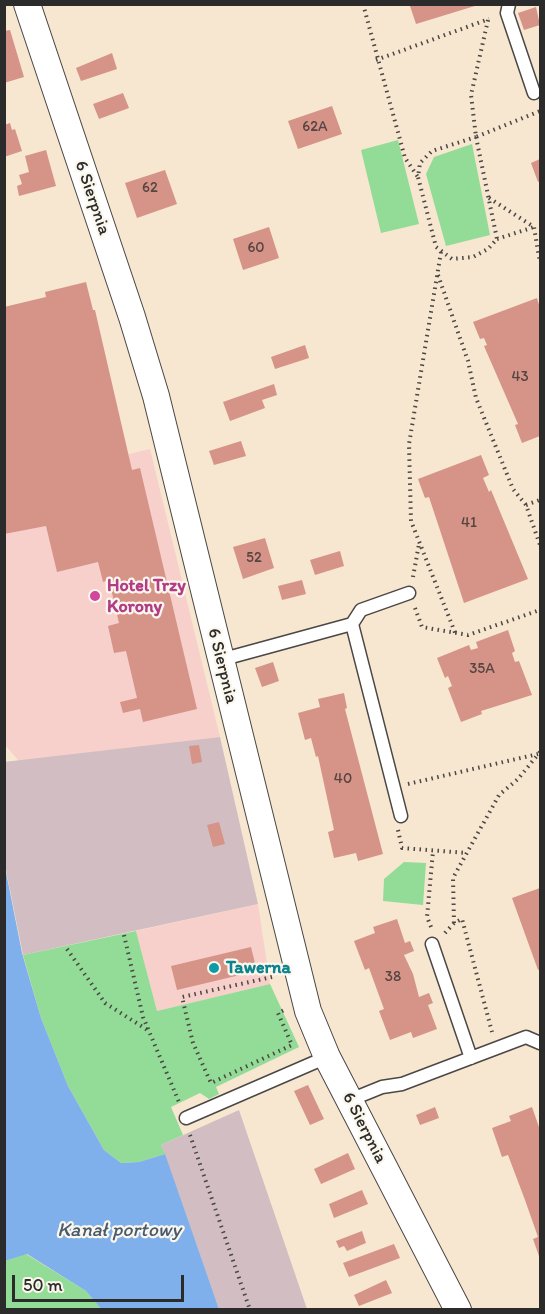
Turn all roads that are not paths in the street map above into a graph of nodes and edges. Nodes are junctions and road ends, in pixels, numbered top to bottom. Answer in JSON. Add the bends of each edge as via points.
{"nodes":[{"id":1,"x":27,"y":4,"type":"edge"},
{"id":2,"x":508,"y":9,"type":"edge"},
{"id":3,"x":534,"y":93,"type":"dead end"},
{"id":4,"x":409,"y":593,"type":"road end"},
{"id":5,"x":352,"y":624,"type":"junction"},
{"id":6,"x":220,"y":660,"type":"junction"},
{"id":7,"x":401,"y":816,"type":"road end"},
{"id":8,"x":434,"y":944,"type":"road end"},
{"id":9,"x":540,"y":1043,"type":"edge"},
{"id":10,"x":327,"y":1056,"type":"junction"},
{"id":11,"x":471,"y":1058,"type":"junction"},
{"id":12,"x":350,"y":1100,"type":"junction"},
{"id":13,"x":186,"y":1118,"type":"road end"},
{"id":14,"x":458,"y":1310,"type":"edge"}],
"edges":[{"from":1,"to":6,"type":"street","name":"6 Sierpnia","via":[[149,373]]},
{"from":2,"to":3,"type":"lane"},
{"from":4,"to":5,"type":"lane","via":[[361,610]]},
{"from":5,"to":6,"type":"lane"},
{"from":5,"to":7,"type":"lane"},
{"from":6,"to":10,"type":"street","name":"6 Sierpnia","via":[[302,992]]},
{"from":8,"to":11,"type":"lane"},
{"from":9,"to":11,"type":"lane","via":[[526,1037]]},
{"from":10,"to":12,"type":"street","name":"6 Sierpnia"},
{"from":10,"to":13,"type":"lane"},
{"from":11,"to":12,"type":"lane"},
{"from":12,"to":14,"type":"street","name":"6 Sierpnia"}]}
